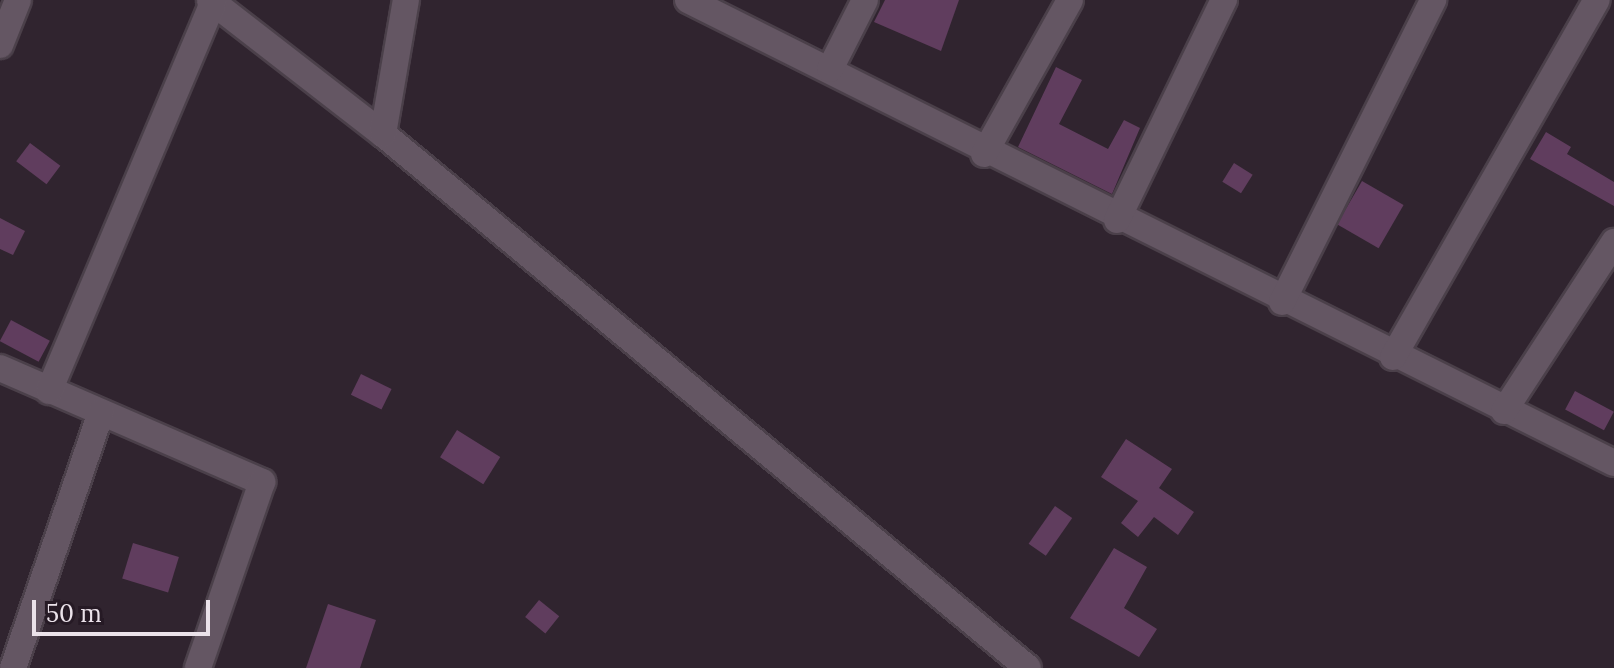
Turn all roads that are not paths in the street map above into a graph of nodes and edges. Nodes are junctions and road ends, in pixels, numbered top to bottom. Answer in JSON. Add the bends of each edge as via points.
{"nodes":[{"id":1,"x":18,"y":0,"type":"edge"},
{"id":2,"x":406,"y":0,"type":"edge"},
{"id":3,"x":688,"y":0,"type":"edge"},
{"id":4,"x":865,"y":0,"type":"edge"},
{"id":5,"x":1070,"y":0,"type":"edge"},
{"id":6,"x":1224,"y":0,"type":"edge"},
{"id":7,"x":1433,"y":0,"type":"edge"},
{"id":8,"x":1597,"y":0,"type":"edge"},
{"id":9,"x":211,"y":1,"type":"edge"},
{"id":10,"x":0,"y":45,"type":"edge"},
{"id":11,"x":830,"y":69,"type":"junction"},
{"id":12,"x":383,"y":134,"type":"junction"},
{"id":13,"x":984,"y":154,"type":"junction"},
{"id":14,"x":1117,"y":220,"type":"junction"},
{"id":15,"x":1614,"y":242,"type":"edge"},
{"id":16,"x":1282,"y":302,"type":"junction"},
{"id":17,"x":1393,"y":357,"type":"junction"},
{"id":18,"x":0,"y":368,"type":"edge"},
{"id":19,"x":49,"y":391,"type":"junction"},
{"id":20,"x":1504,"y":411,"type":"junction"},
{"id":21,"x":101,"y":413,"type":"junction"},
{"id":22,"x":1614,"y":463,"type":"edge"},
{"id":23,"x":13,"y":668,"type":"edge"},
{"id":24,"x":198,"y":668,"type":"edge"},
{"id":25,"x":1028,"y":668,"type":"edge"}],
"edges":[{"from":1,"to":10,"type":"street"},
{"from":2,"to":12,"type":"street"},
{"from":3,"to":11,"type":"street"},
{"from":4,"to":11,"type":"street"},
{"from":5,"to":13,"type":"street"},
{"from":6,"to":14,"type":"street"},
{"from":7,"to":16,"type":"street"},
{"from":8,"to":17,"type":"street"},
{"from":9,"to":12,"type":"street"},
{"from":9,"to":19,"type":"street"},
{"from":11,"to":13,"type":"street"},
{"from":12,"to":25,"type":"street"},
{"from":13,"to":14,"type":"street"},
{"from":14,"to":16,"type":"street"},
{"from":15,"to":20,"type":"street"},
{"from":16,"to":17,"type":"street"},
{"from":17,"to":20,"type":"street"},
{"from":18,"to":19,"type":"street"},
{"from":19,"to":21,"type":"street"},
{"from":20,"to":22,"type":"street"},
{"from":21,"to":23,"type":"street"},
{"from":21,"to":24,"type":"street","via":[[262,482]]}]}
